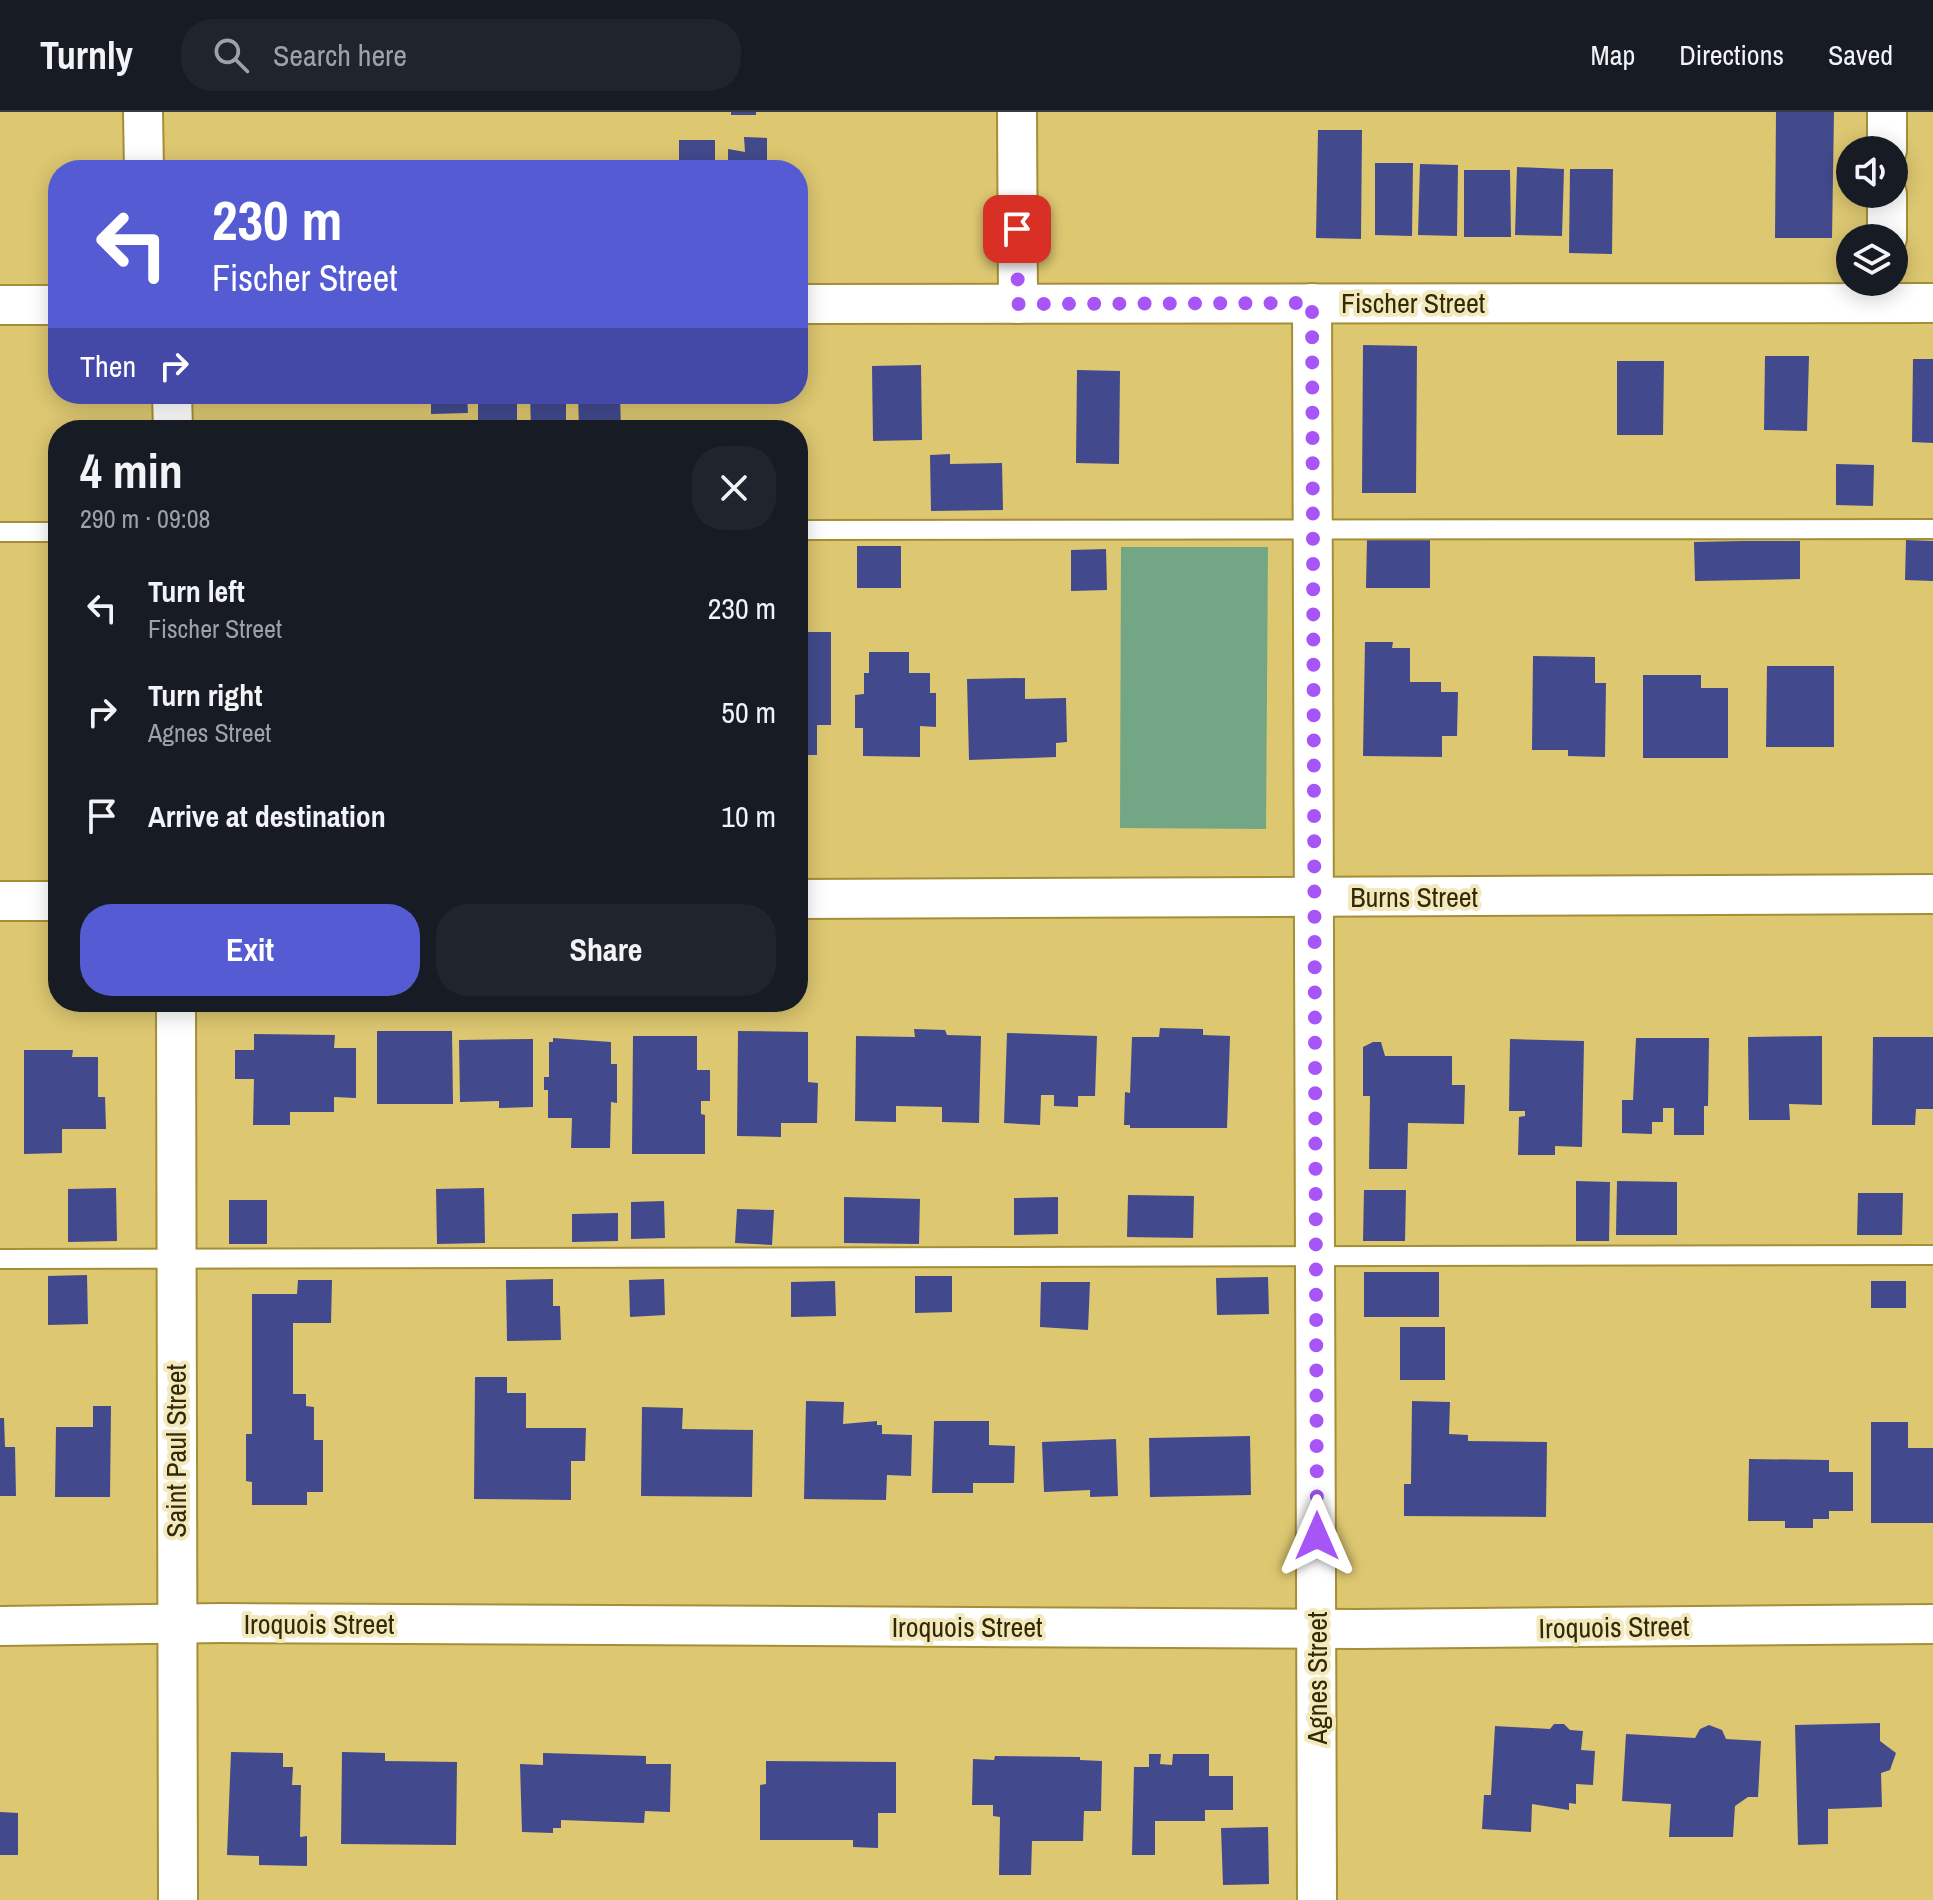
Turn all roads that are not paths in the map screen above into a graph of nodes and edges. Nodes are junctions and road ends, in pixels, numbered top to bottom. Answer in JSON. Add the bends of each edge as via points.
{"nodes":[{"id":1,"x":143,"y":112,"type":"edge"},
{"id":2,"x":1017,"y":112,"type":"edge"},
{"id":3,"x":1887,"y":112,"type":"edge"},
{"id":4,"x":1887,"y":136,"type":"edge"},
{"id":5,"x":144,"y":160,"type":"edge"},
{"id":6,"x":1836,"y":293,"type":"edge"},
{"id":7,"x":1904,"y":296,"type":"edge"},
{"id":8,"x":1312,"y":303,"type":"junction"},
{"id":9,"x":1933,"y":303,"type":"edge"},
{"id":10,"x":808,"y":304,"type":"edge"},
{"id":11,"x":1018,"y":304,"type":"junction"},
{"id":12,"x":0,"y":305,"type":"edge"},
{"id":13,"x":48,"y":305,"type":"edge"},
{"id":14,"x":1314,"y":529,"type":"junction"},
{"id":15,"x":1933,"y":529,"type":"edge"},
{"id":16,"x":808,"y":530,"type":"edge"},
{"id":17,"x":0,"y":532,"type":"edge"},
{"id":18,"x":48,"y":532,"type":"edge"},
{"id":19,"x":1933,"y":894,"type":"edge"},
{"id":20,"x":1315,"y":898,"type":"junction"},
{"id":21,"x":808,"y":899,"type":"edge"},
{"id":22,"x":0,"y":901,"type":"edge"},
{"id":23,"x":48,"y":901,"type":"edge"},
{"id":24,"x":176,"y":1012,"type":"edge"},
{"id":25,"x":1933,"y":1255,"type":"edge"},
{"id":26,"x":1316,"y":1256,"type":"junction"},
{"id":27,"x":0,"y":1259,"type":"edge"},
{"id":28,"x":176,"y":1259,"type":"junction"},
{"id":29,"x":179,"y":1624,"type":"junction"},
{"id":30,"x":1933,"y":1624,"type":"edge"},
{"id":31,"x":0,"y":1626,"type":"edge"},
{"id":32,"x":1316,"y":1629,"type":"junction"},
{"id":33,"x":178,"y":1900,"type":"edge"},
{"id":34,"x":1317,"y":1900,"type":"edge"}],
"edges":[{"from":1,"to":5,"type":"street"},
{"from":2,"to":11,"type":"street"},
{"from":3,"to":4,"type":"street"},
{"from":6,"to":8,"type":"street","name":"Fischer Street"},
{"from":7,"to":9,"type":"street","name":"Fischer Street"},
{"from":8,"to":11,"type":"street","name":"Fischer Street"},
{"from":8,"to":14,"type":"street","name":"Agnes Street"},
{"from":10,"to":11,"type":"street","name":"Fischer Street"},
{"from":12,"to":13,"type":"street"},
{"from":14,"to":15,"type":"lane"},
{"from":14,"to":16,"type":"lane"},
{"from":14,"to":20,"type":"street","name":"Agnes Street"},
{"from":17,"to":18,"type":"lane"},
{"from":19,"to":20,"type":"street","name":"Burns Street"},
{"from":20,"to":21,"type":"street","name":"Burns Street"},
{"from":20,"to":26,"type":"street","name":"Agnes Street"},
{"from":22,"to":23,"type":"street"},
{"from":24,"to":28,"type":"street","name":"Saint Paul Street"},
{"from":25,"to":26,"type":"lane"},
{"from":26,"to":28,"type":"lane"},
{"from":26,"to":32,"type":"street","name":"Agnes Street"},
{"from":27,"to":28,"type":"lane"},
{"from":28,"to":29,"type":"street","name":"Saint Paul Street"},
{"from":29,"to":31,"type":"street","name":"Iroquois Street"},
{"from":29,"to":32,"type":"street","name":"Iroquois Street"},
{"from":29,"to":33,"type":"street","name":"Saint Paul Street"},
{"from":30,"to":32,"type":"street","name":"Iroquois Street"},
{"from":32,"to":34,"type":"street","name":"Agnes Street"}]}
